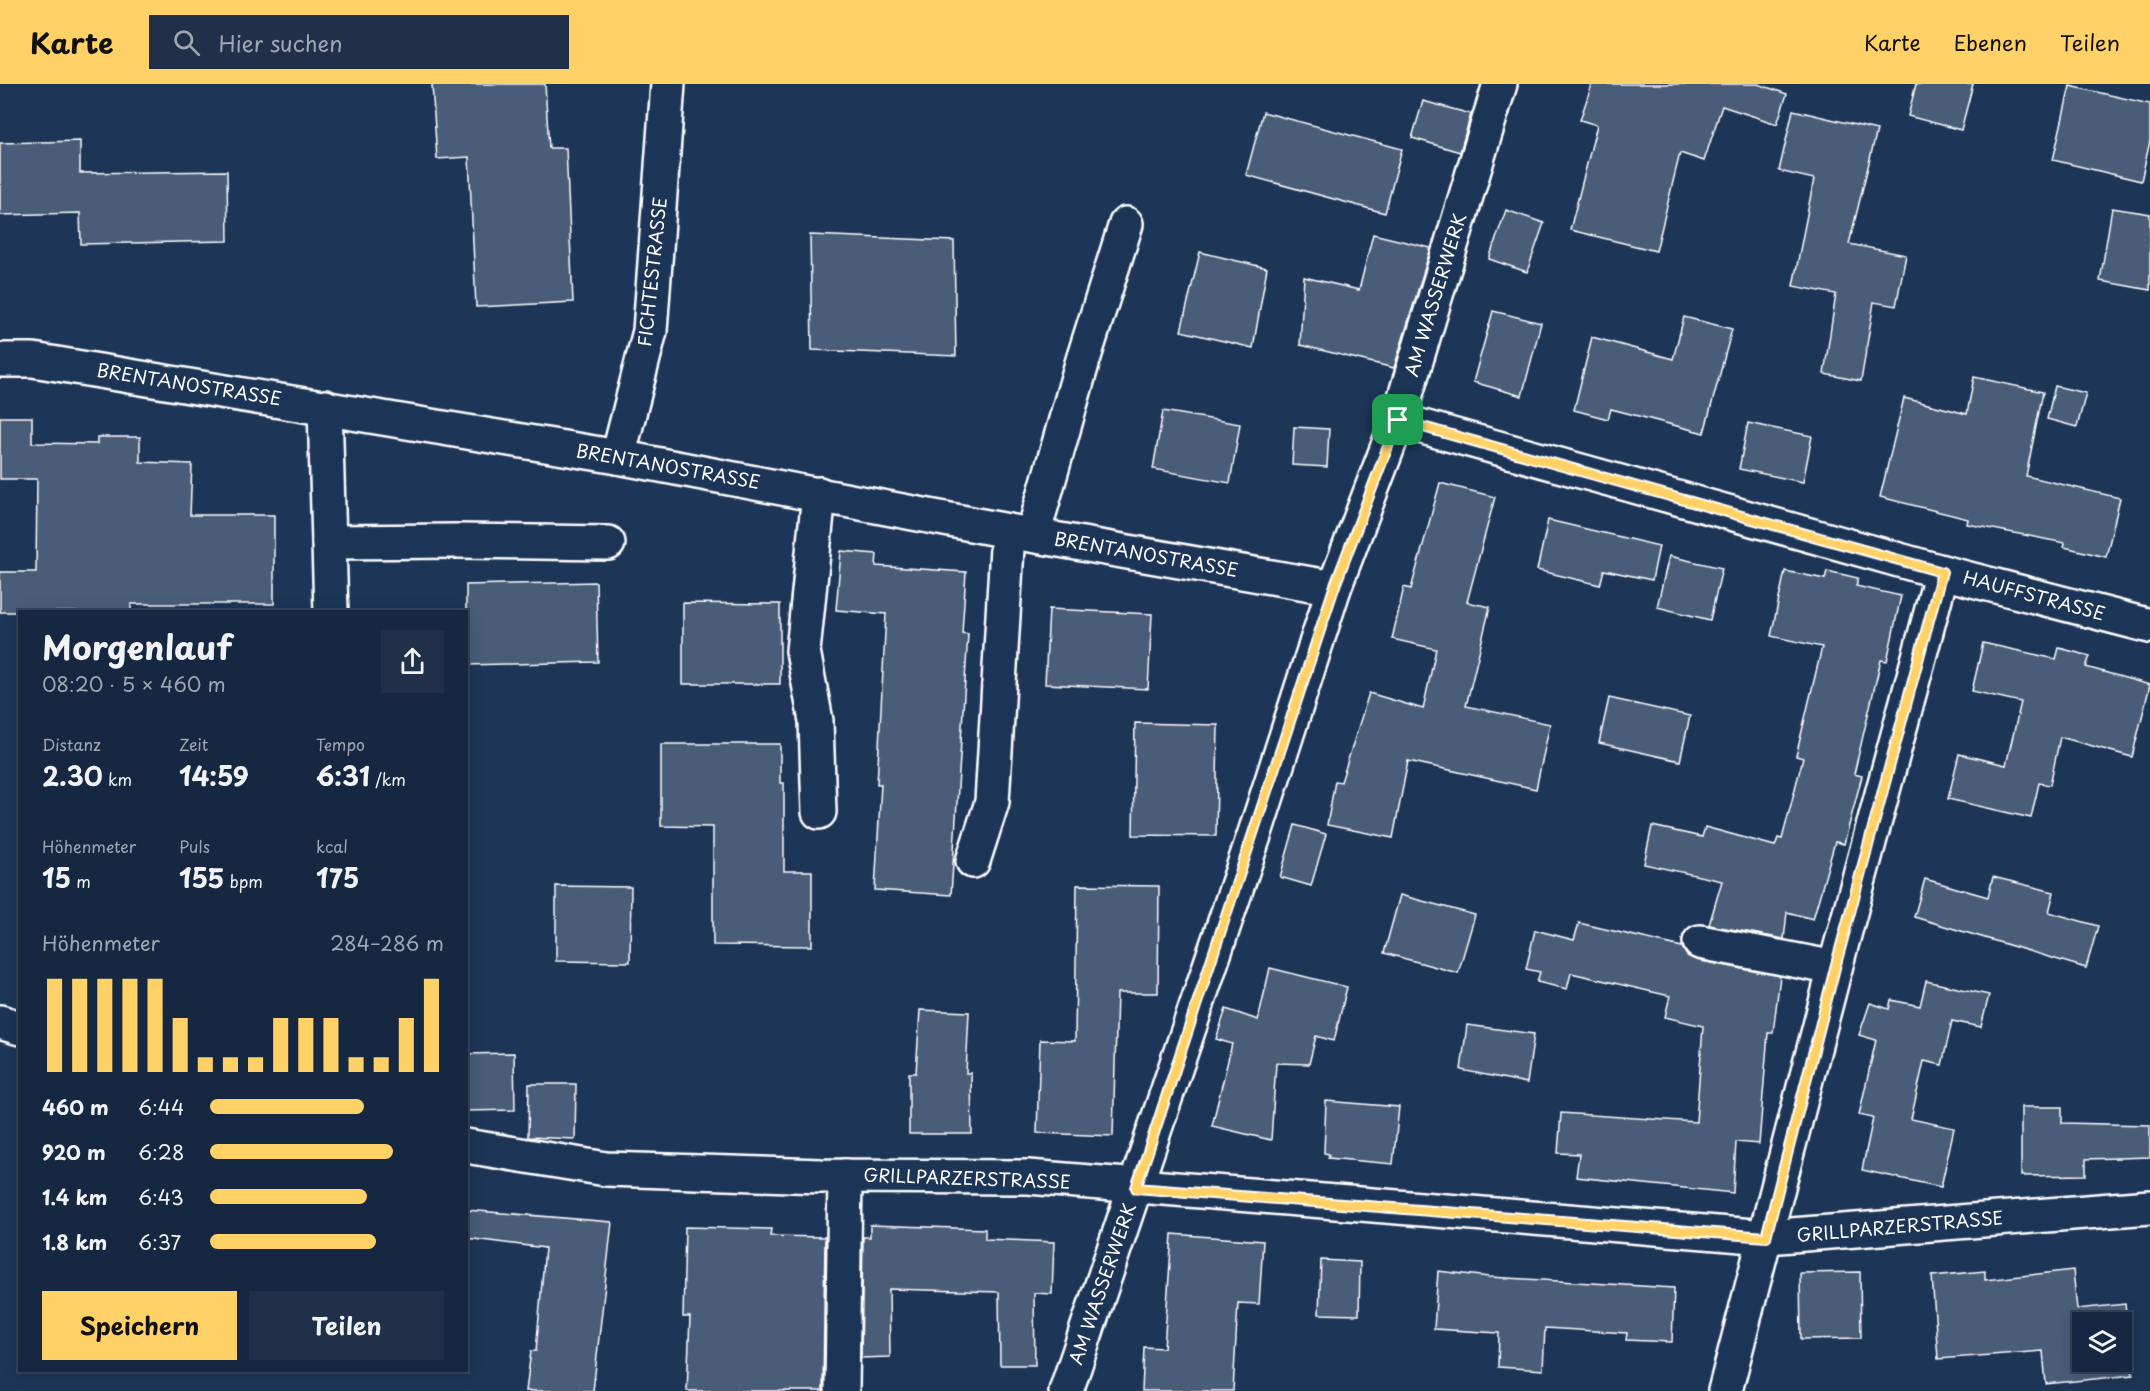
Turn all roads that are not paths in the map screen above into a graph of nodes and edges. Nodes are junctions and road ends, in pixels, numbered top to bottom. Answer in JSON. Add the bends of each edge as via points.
{"nodes":[{"id":1,"x":668,"y":84,"type":"edge"},
{"id":2,"x":1500,"y":84,"type":"edge"},
{"id":3,"x":1126,"y":224,"type":"dead end"},
{"id":4,"x":0,"y":360,"type":"edge"},
{"id":5,"x":325,"y":407,"type":"junction"},
{"id":6,"x":1398,"y":420,"type":"junction"},
{"id":7,"x":618,"y":457,"type":"junction"},
{"id":8,"x":819,"y":495,"type":"junction"},
{"id":9,"x":1021,"y":533,"type":"junction"},
{"id":10,"x":329,"y":542,"type":"junction"},
{"id":11,"x":608,"y":543,"type":"dead end"},
{"id":12,"x":1942,"y":572,"type":"junction"},
{"id":13,"x":1334,"y":588,"type":"junction"},
{"id":14,"x":331,"y":610,"type":"edge"},
{"id":15,"x":2150,"y":626,"type":"edge"},
{"id":16,"x":819,"y":812,"type":"dead end"},
{"id":17,"x":973,"y":861,"type":"dead end"},
{"id":18,"x":1700,"y":942,"type":"dead end"},
{"id":19,"x":1835,"y":968,"type":"junction"},
{"id":20,"x":0,"y":1022,"type":"edge"},
{"id":21,"x":18,"y":1027,"type":"edge"},
{"id":22,"x":468,"y":1146,"type":"edge"},
{"id":23,"x":845,"y":1176,"type":"junction"},
{"id":24,"x":1136,"y":1188,"type":"junction"},
{"id":25,"x":2150,"y":1207,"type":"edge"},
{"id":26,"x":1766,"y":1237,"type":"junction"},
{"id":27,"x":842,"y":1391,"type":"edge"},
{"id":28,"x":1066,"y":1391,"type":"edge"},
{"id":29,"x":1725,"y":1391,"type":"edge"}],
"edges":[{"from":1,"to":7,"type":"street","name":"FICHTESTRASSE","via":[[650,331]]},
{"from":2,"to":6,"type":"street","name":"AM WASSERWERK"},
{"from":3,"to":9,"type":"street","via":[[1083,360]]},
{"from":4,"to":5,"type":"street","name":"BRENTANOSTRASSE","via":[[33,360]]},
{"from":5,"to":7,"type":"street","name":"BRENTANOSTRASSE"},
{"from":5,"to":10,"type":"street"},
{"from":6,"to":12,"type":"street","name":"HAUFFSTRASSE"},
{"from":6,"to":13,"type":"street","name":"AM WASSERWERK"},
{"from":7,"to":8,"type":"street","name":"BRENTANOSTRASSE"},
{"from":8,"to":9,"type":"street","name":"BRENTANOSTRASSE"},
{"from":8,"to":16,"type":"street","via":[[803,651],[816,722]]},
{"from":9,"to":13,"type":"street","name":"BRENTANOSTRASSE"},
{"from":9,"to":17,"type":"street","via":[[992,802]]},
{"from":10,"to":11,"type":"street"},
{"from":10,"to":14,"type":"street"},
{"from":12,"to":15,"type":"street","name":"HAUFFSTRASSE"},
{"from":12,"to":19,"type":"street"},
{"from":13,"to":24,"type":"street","name":"AM WASSERWERK"},
{"from":18,"to":19,"type":"street"},
{"from":19,"to":26,"type":"street"},
{"from":20,"to":21,"type":"street"},
{"from":22,"to":23,"type":"street","name":"GRILLPARZERSTRASSE","via":[[606,1169]]},
{"from":23,"to":24,"type":"street","name":"GRILLPARZERSTRASSE","via":[[1028,1177]]},
{"from":23,"to":27,"type":"street"},
{"from":24,"to":26,"type":"street","name":"GRILLPARZERSTRASSE"},
{"from":24,"to":28,"type":"street","name":"AM WASSERWERK"},
{"from":25,"to":26,"type":"street","name":"GRILLPARZERSTRASSE"},
{"from":26,"to":29,"type":"street"}]}
